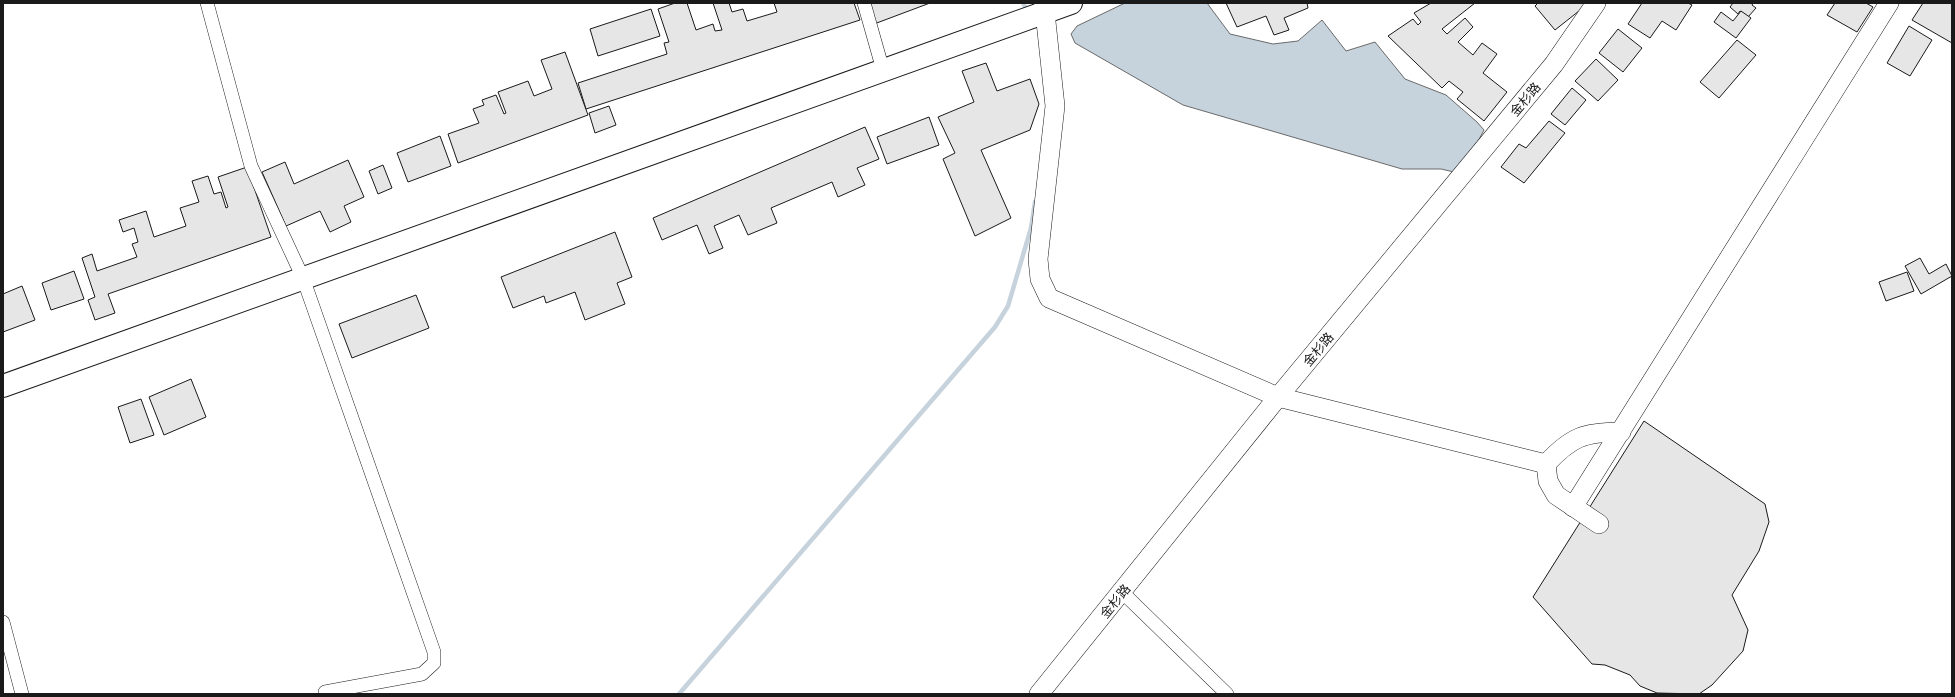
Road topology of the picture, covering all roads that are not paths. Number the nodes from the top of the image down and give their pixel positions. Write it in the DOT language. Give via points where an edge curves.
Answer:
graph roads {
  1 [pos="207,3"];
  2 [pos="864,3"];
  3 [pos="1071,3"];
  4 [pos="1596,3"];
  5 [pos="1890,3"];
  6 [pos="1038,12"];
  7 [pos="883,70"];
  8 [pos="303,278"];
  9 [pos="3,386"];
  10 [pos="1278,397"];
  11 [pos="1620,432"];
  12 [pos="1546,464"];
  13 [pos="1574,507"];
  14 [pos="1599,524"];
  15 [pos="1122,592"];
  16 [pos="3,622"];
  17 [pos="325,692"];
  18 [pos="22,694"];
  19 [pos="1039,694"];
  20 [pos="1227,694"];
  1 -- 8 [label="street" via="251,166"];
  2 -- 7 [label="street"];
  3 -- 6 [label="highway"];
  4 -- 10 [label="street, 金杉路" via="1554,64"];
  5 -- 11 [label="street"];
  6 -- 7 [label="highway"];
  6 -- 10 [label="street" via="1055,106 1038,259 1040,280 1049,298"];
  7 -- 8 [label="highway"];
  8 -- 9 [label="highway"];
  8 -- 17 [label="street" via="434,652 434,663 422,674"];
  10 -- 12 [label="street"];
  10 -- 15 [label="street, 金杉路"];
  11 -- 12 [label="street" via="1581,436 1561,448"];
  11 -- 13 [label="street"];
  12 -- 13 [label="street" via="1548,481 1556,495"];
  13 -- 14 [label="street"];
  15 -- 19 [label="street, 金杉路"];
  15 -- 20 [label="street"];
  16 -- 18 [label="street"];
}
